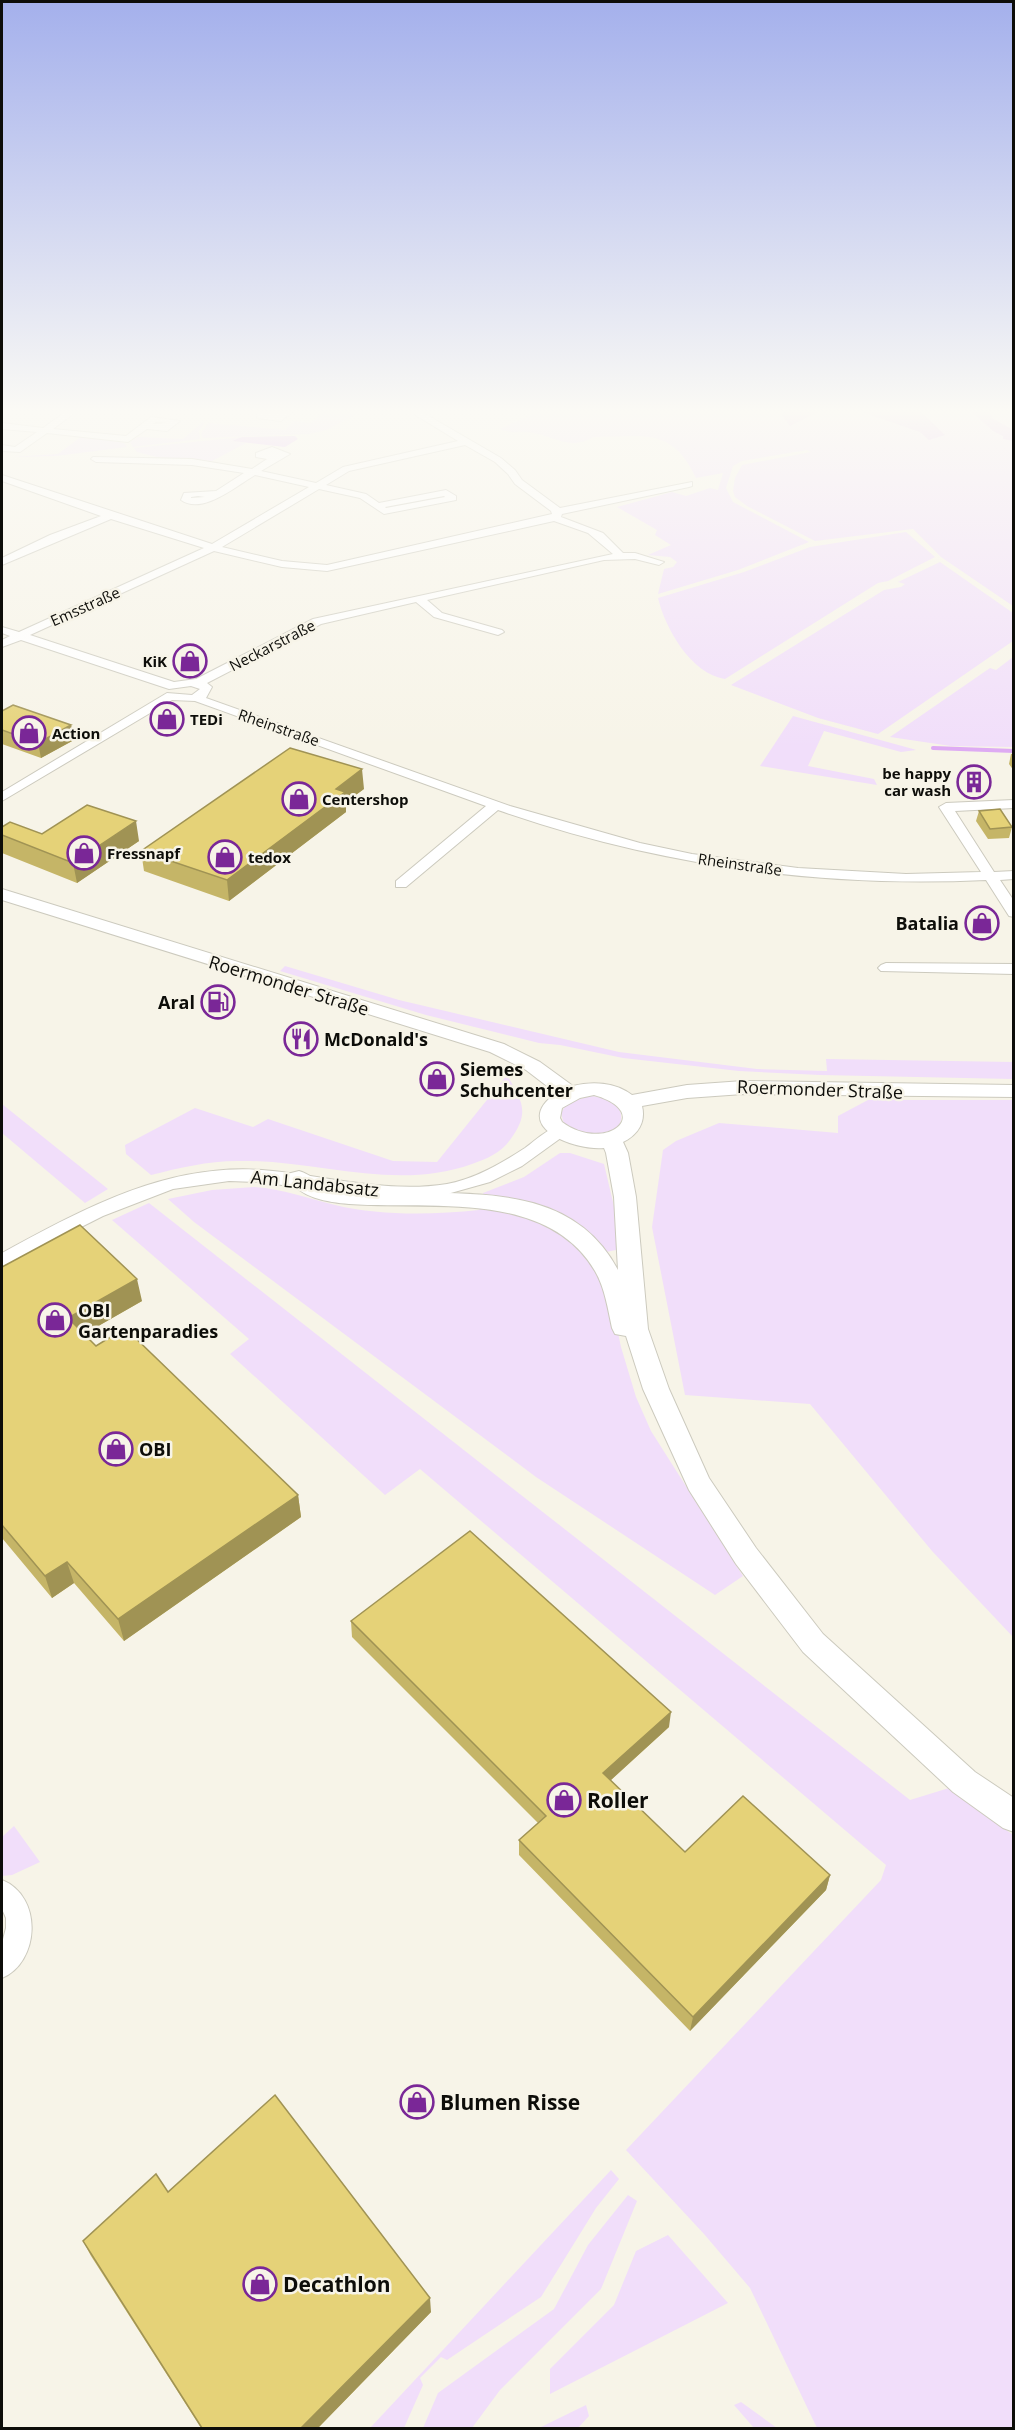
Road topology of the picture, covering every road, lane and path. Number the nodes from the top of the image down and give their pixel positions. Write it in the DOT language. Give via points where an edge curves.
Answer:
graph roads {
  1 [pos="95,521"];
  2 [pos="127,521"];
  3 [pos="258,521"];
  4 [pos="527,521"];
  5 [pos="570,521"];
  6 [pos="213,548"];
  7 [pos="620,556"];
  8 [pos="2,562"];
  9 [pos="659,562"];
  10 [pos="418,598"];
  11 [pos="2,630"];
  12 [pos="498,632"];
  13 [pos="20,635"];
  14 [pos="2,644"];
  15 [pos="198,683"];
  16 [pos="172,691"];
  17 [pos="198,698"];
  18 [pos="2,797"];
  19 [pos="1014,804"];
  20 [pos="496,805"];
  21 [pos="1014,875"];
  22 [pos="991,877"];
  23 [pos="400,884"];
  24 [pos="2,894"];
  25 [pos="1014,913"];
  26 [pos="885,968"];
  27 [pos="1014,969"];
  28 [pos="1014,1091"];
  29 [pos="568,1092"];
  30 [pos="629,1102"];
  31 [pos="559,1131"];
  32 [pos="611,1140"];
  33 [pos="299,1178"];
  34 [pos="2,1262"];
  35 [pos="684,1456"];
  36 [pos="1014,1817"];
  37 [pos="2,1893"];
  38 [pos="2,1965"];
  1 -- 8 [label="street"];
  2 -- 6 [label="street"];
  3 -- 6 [label="street, Emsstraße"];
  4 -- 6 [label="street" via="327,568 278,564"];
  5 -- 7 [label="street" via="609,540"];
  6 -- 13 [label="street, Emsstraße"];
  7 -- 9 [label="street, Neckarstraße"];
  7 -- 10 [label="street, Neckarstraße"];
  10 -- 12 [label="street" via="438,615"];
  10 -- 15 [label="street, Neckarstraße" via="317,621"];
  11 -- 13 [label="street, Rheinstraße"];
  13 -- 14 [label="street, Emsstraße"];
  13 -- 16 [label="street, Rheinstraße"];
  15 -- 16 [label="street, Rheinstraße" via="185,682"];
  15 -- 17 [label="street" via="207,691"];
  16 -- 17 [label="street, Rheinstraße" via="181,699"];
  16 -- 18 [label="street"];
  17 -- 20 [label="street, Rheinstraße"];
  19 -- 22 [label="street" via="946,807"];
  20 -- 22 [label="street, Rheinstraße" via="587,834 746,866 900,879"];
  20 -- 23 [label="street"];
  21 -- 22 [label="street, Rheinstraße"];
  22 -- 25 [label="street"];
  24 -- 29 [label="main road, Roermonder Straße" via="497,1048 533,1066"];
  26 -- 27 [label="street"];
  28 -- 30 [label="main road, Roermonder Straße" via="734,1086 686,1090"];
  29 -- 30 [label="main road" via="595,1088 620,1095"];
  29 -- 31 [label="main road" via="559,1098 550,1114"];
  30 -- 32 [label="main road" via="634,1110 631,1128"];
  31 -- 32 [label="main road" via="583,1141"];
  31 -- 33 [label="street, Am Landabsatz" via="512,1164 485,1177 434,1192 367,1189"];
  32 -- 35 [label="main road" via="625,1197 636,1329"];
  33 -- 34 [label="street, Am Landabsatz" via="240,1174 162,1185 105,1207"];
  33 -- 35 [label="main road" via="322,1192 380,1201 478,1200 518,1205 554,1218 584,1239 609,1276 637,1380 661,1435"];
  35 -- 36 [label="main road" via="746,1556 813,1643 964,1782"];
  37 -- 38 [label="street" via="14,1903 20,1928 13,1950"];
}
